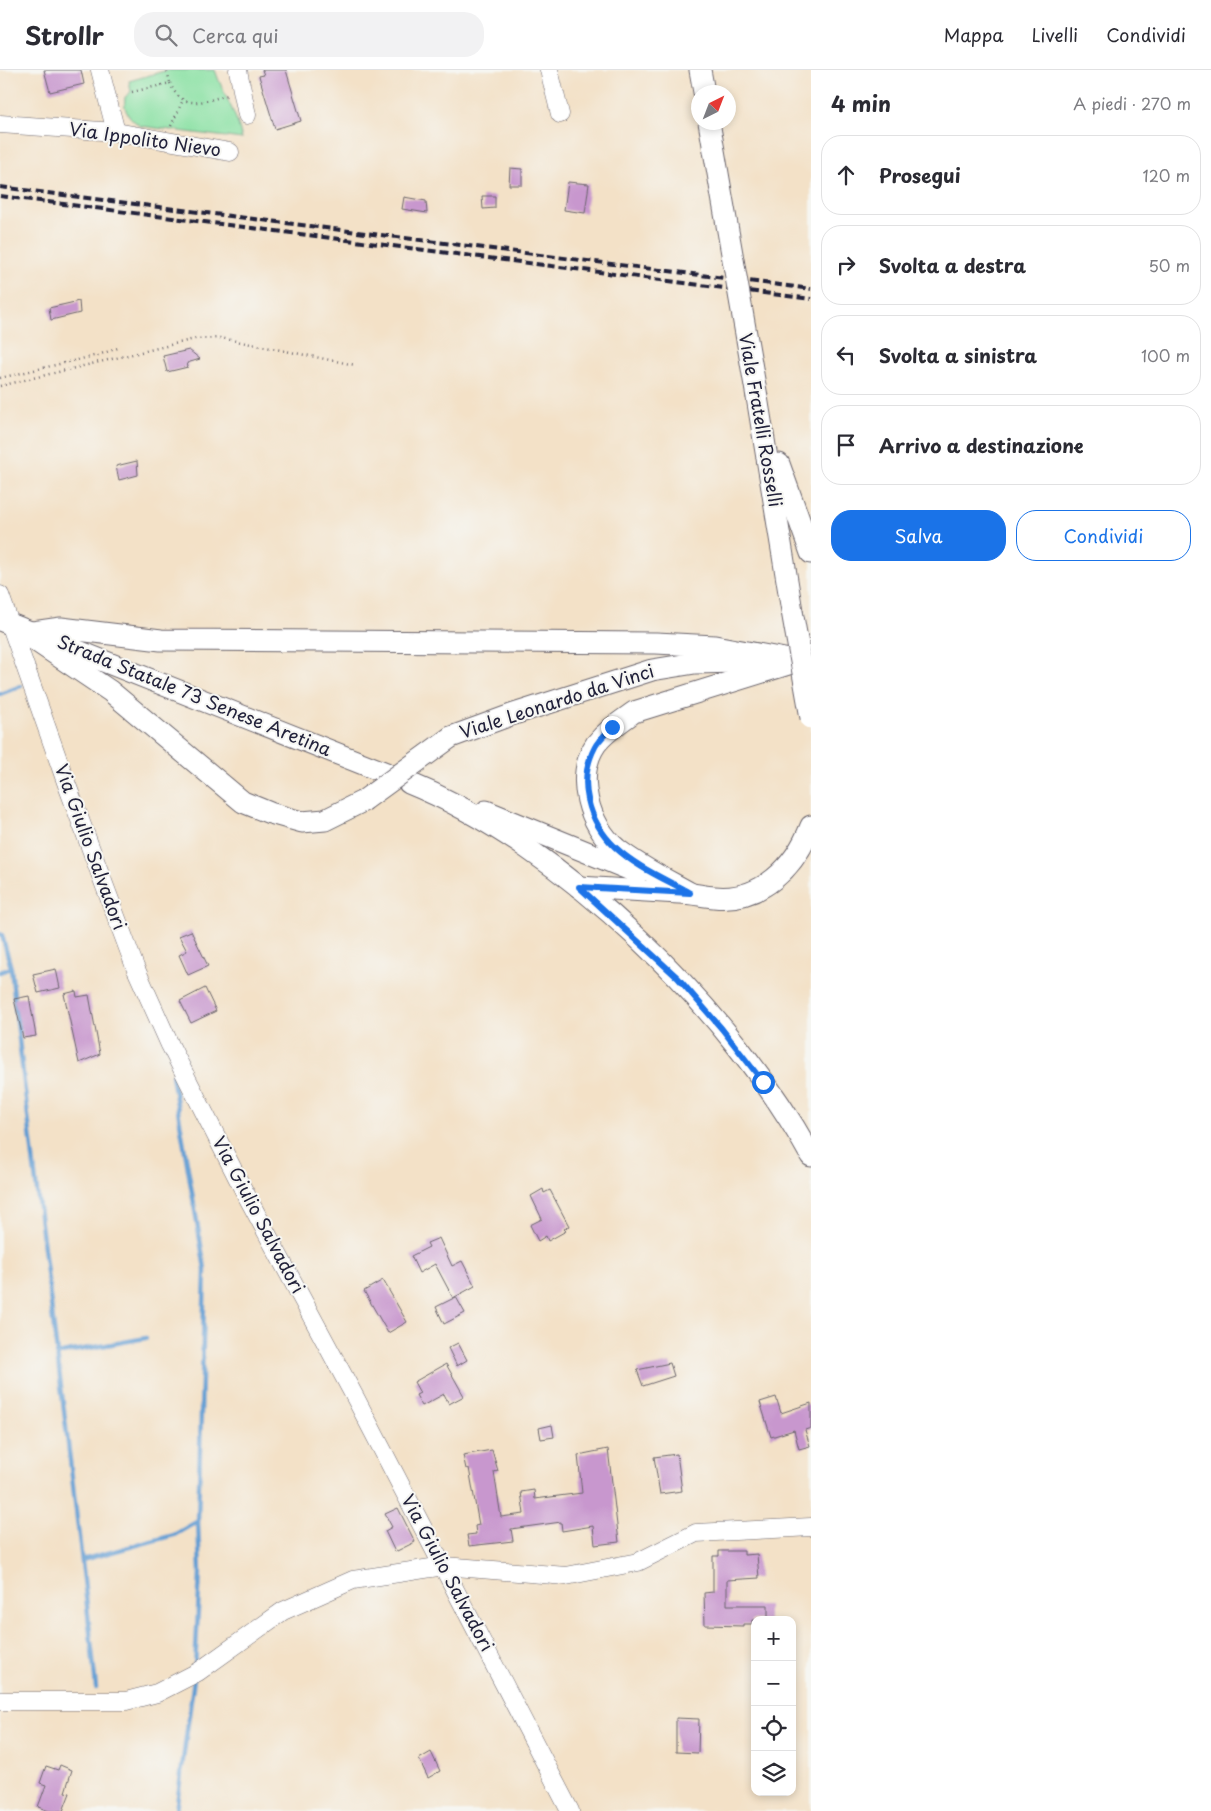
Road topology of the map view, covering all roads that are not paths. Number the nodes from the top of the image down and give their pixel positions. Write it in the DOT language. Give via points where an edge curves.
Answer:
graph roads {
  1 [pos="100,70"];
  2 [pos="238,70"];
  3 [pos="548,70"];
  4 [pos="560,114"];
  5 [pos="247,115"];
  6 [pos="0,124"];
  7 [pos="710,130"];
  8 [pos="116,132"];
  9 [pos="230,152"];
  10 [pos="757,397"];
  11 [pos="811,553"];
  12 [pos="0,595"];
  13 [pos="15,625"];
  14 [pos="764,654"];
  15 [pos="804,663"];
  16 [pos="811,718"];
  17 [pos="386,773"];
  18 [pos="409,783"];
  19 [pos="437,794"];
  20 [pos="811,826"];
  21 [pos="602,859"];
  22 [pos="579,887"];
  23 [pos="690,893"];
  24 [pos="811,1156"];
  25 [pos="811,1526"];
  26 [pos="444,1566"];
  27 [pos="0,1701"];
  28 [pos="570,1811"];
  1 -- 8 [label="street"];
  2 -- 5 [label="street"];
  3 -- 4 [label="street"];
  6 -- 8 [label="street, Via Ippolito Nievo"];
  7 -- 10 [label="main road, Viale Fratelli Rosselli, bridge"];
  8 -- 9 [label="street, Via Ippolito Nievo"];
  10 -- 11 [label="main road"];
  10 -- 16 [label="main road, Viale Fratelli Rosselli, bridge"];
  12 -- 13 [label="street, Via Giulio Salvadori"];
  13 -- 14 [label="main road, Viale Leonardo da Vinci" via="161,640 656,643 715,646"];
  13 -- 14 [label="main road, Viale Leonardo da Vinci, bridge" via="110,691 243,802 270,814 302,822 325,820 363,801 451,737 511,715 652,670 695,663 738,662"];
  13 -- 17 [label="main road, Strada Statale 73 Senese Aretina"];
  13 -- 26 [label="street, Via Giulio Salvadori" via="66,785 134,967 242,1189"];
  14 -- 15 [label="main road, Viale Leonardo da Vinci"];
  15 -- 23 [label="main road" via="634,712 612,727 595,745 585,773 588,804 600,829 643,867"];
  18 -- 19 [label="main road"];
  19 -- 21 [label="main road"];
  19 -- 22 [label="main road" via="521,845"];
  20 -- 23 [label="main road" via="788,866 760,889 732,897"];
  21 -- 22 [label="main road" via="586,871"];
  21 -- 23 [label="main road"];
  22 -- 23 [label="main road"];
  22 -- 24 [label="main road" via="638,939 696,999 763,1082"];
  25 -- 26 [label="street" via="696,1533 638,1562 566,1576"];
  26 -- 27 [label="street" via="353,1580 284,1611 198,1672 157,1693 126,1701"];
  26 -- 28 [label="street, Via Giulio Salvadori"];
}
